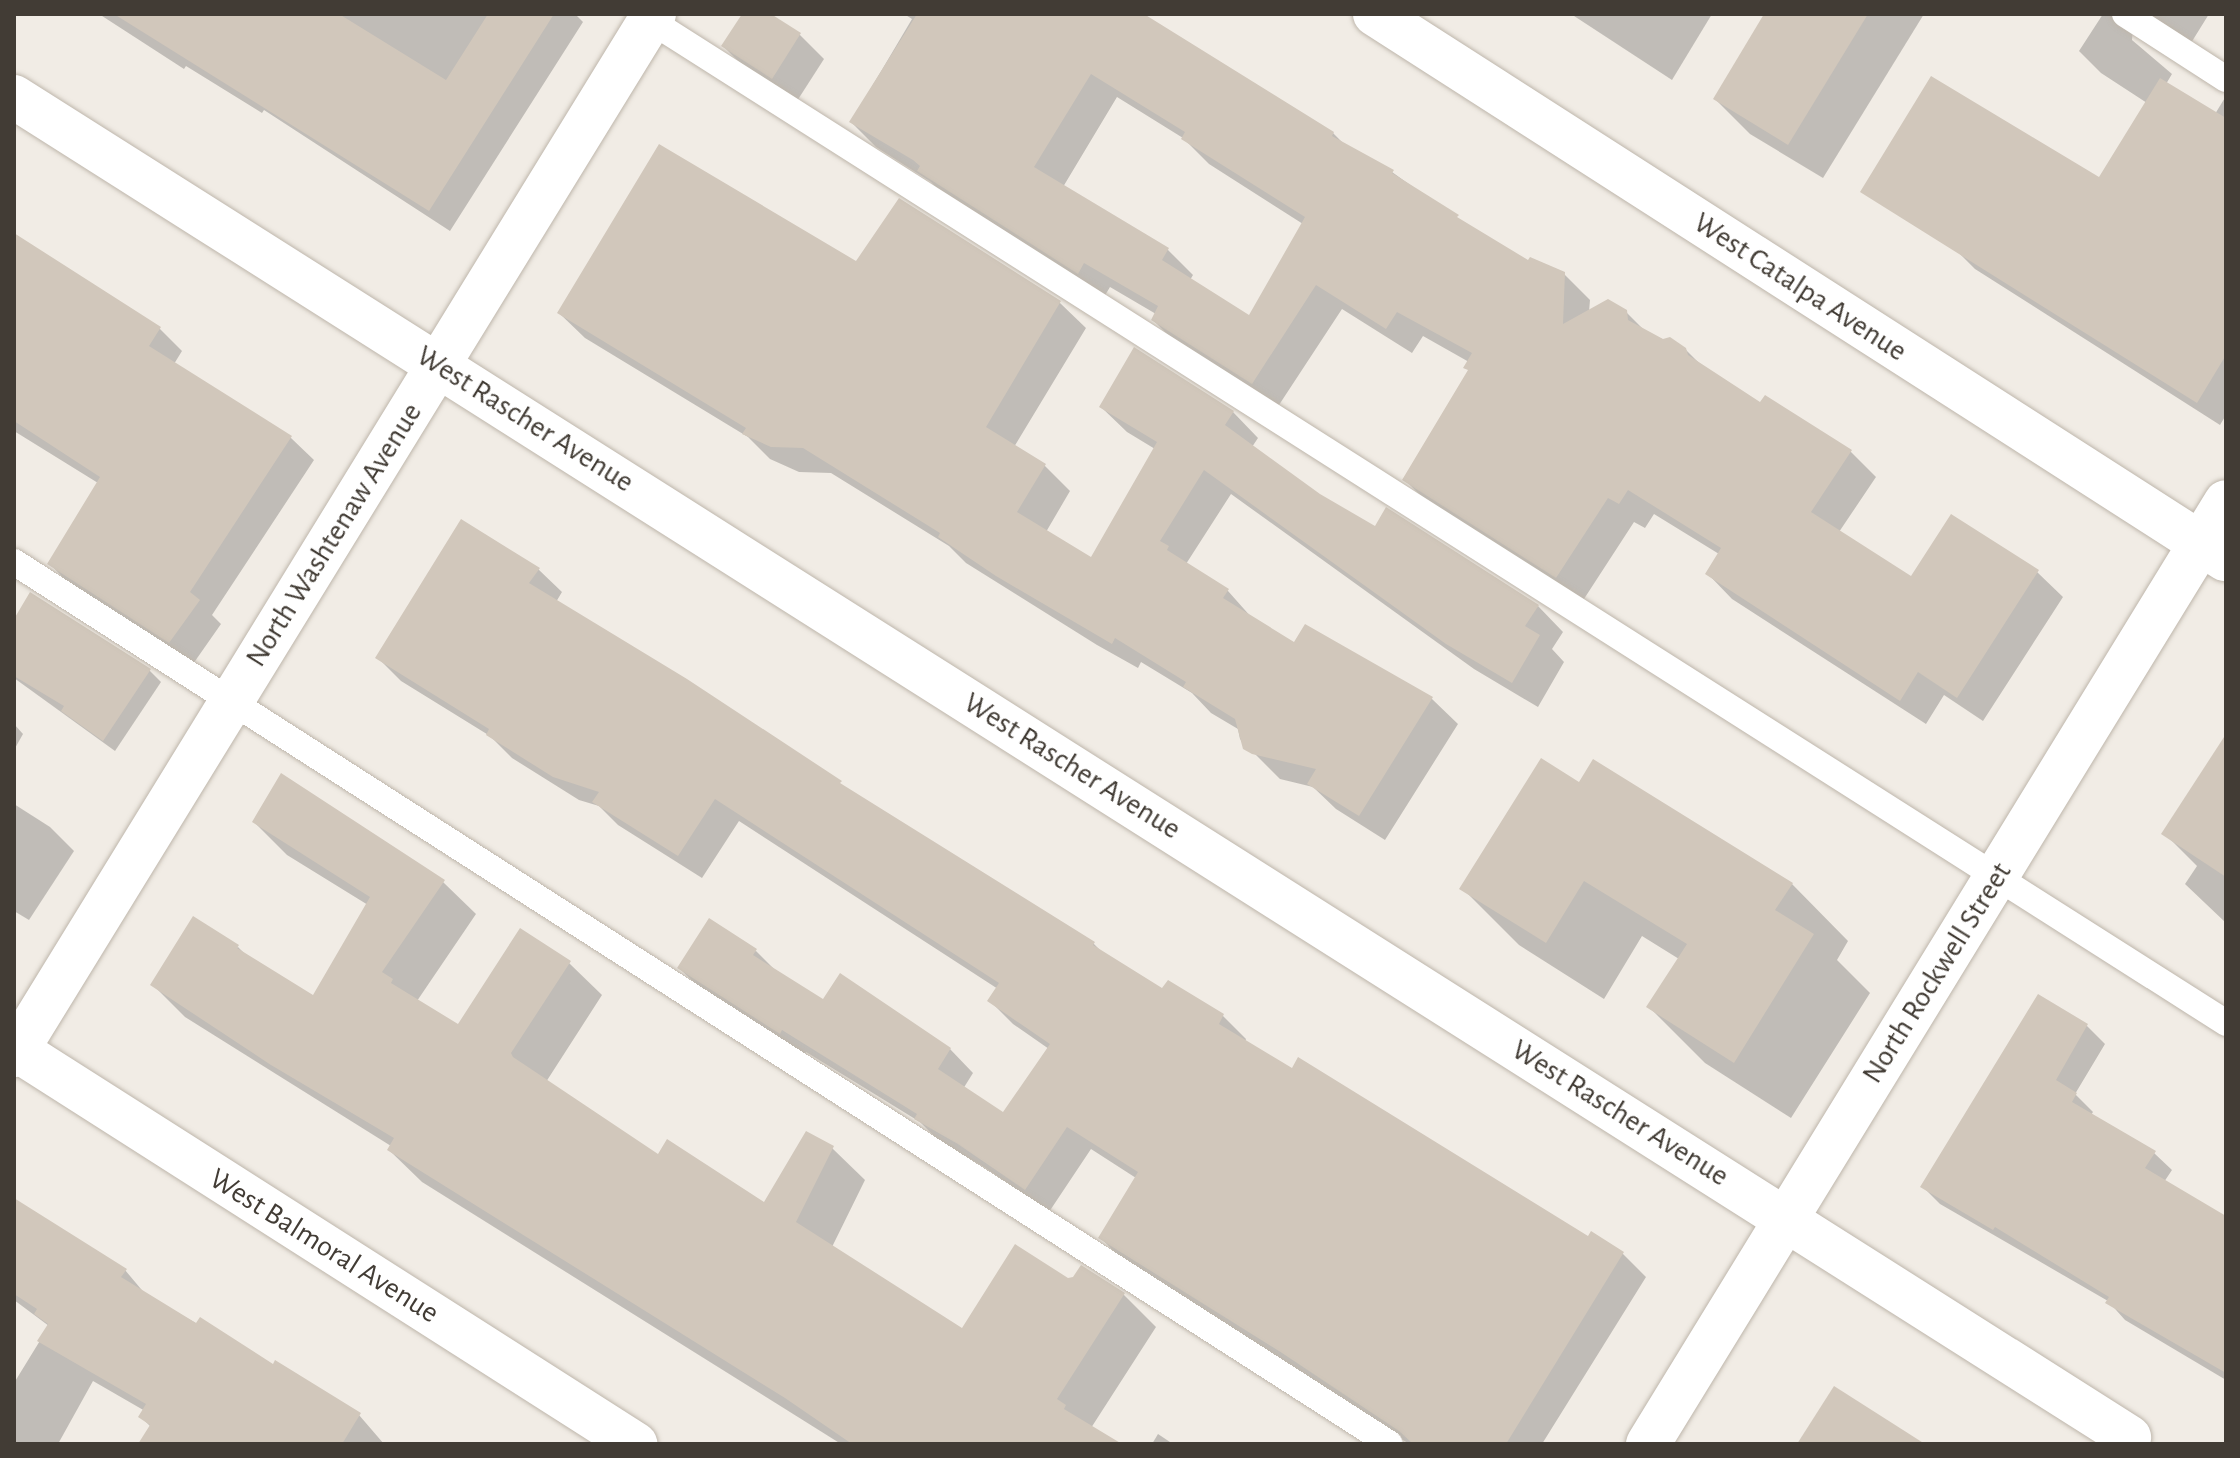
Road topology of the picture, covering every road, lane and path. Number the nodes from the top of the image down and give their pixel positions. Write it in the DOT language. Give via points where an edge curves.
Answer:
graph roads {
  1 [pos="1375,14"];
  2 [pos="2125,14"];
  3 [pos="648,16"];
  4 [pos="2226,79"];
  5 [pos="14,97"];
  6 [pos="438,364"];
  7 [pos="2226,502"];
  8 [pos="2213,552"];
  9 [pos="14,562"];
  10 [pos="231,702"];
  11 [pos="1996,877"];
  12 [pos="2226,1023"];
  13 [pos="15,1051"];
  14 [pos="1787,1219"];
  15 [pos="2129,1437"];
  16 [pos="635,1444"];
  17 [pos="1390,1444"];
  18 [pos="1648,1444"];
  1 -- 8 [label="street, West Catalpa Avenue"];
  2 -- 4 [label="lane"];
  3 -- 6 [label="street, North Washtenaw Avenue"];
  3 -- 11 [label="lane"];
  5 -- 6 [label="street, West Rascher Avenue"];
  6 -- 10 [label="street, North Washtenaw Avenue"];
  6 -- 14 [label="street, West Rascher Avenue"];
  7 -- 8 [label="street, North Rockwell Street"];
  8 -- 11 [label="street, North Rockwell Street"];
  9 -- 10 [label="lane"];
  10 -- 13 [label="street, North Washtenaw Avenue"];
  10 -- 17 [label="lane"];
  11 -- 12 [label="lane"];
  11 -- 14 [label="street, North Rockwell Street"];
  13 -- 16 [label="street, West Balmoral Avenue"];
  14 -- 15 [label="street, West Rascher Avenue"];
  14 -- 18 [label="street, North Rockwell Street"];
}
